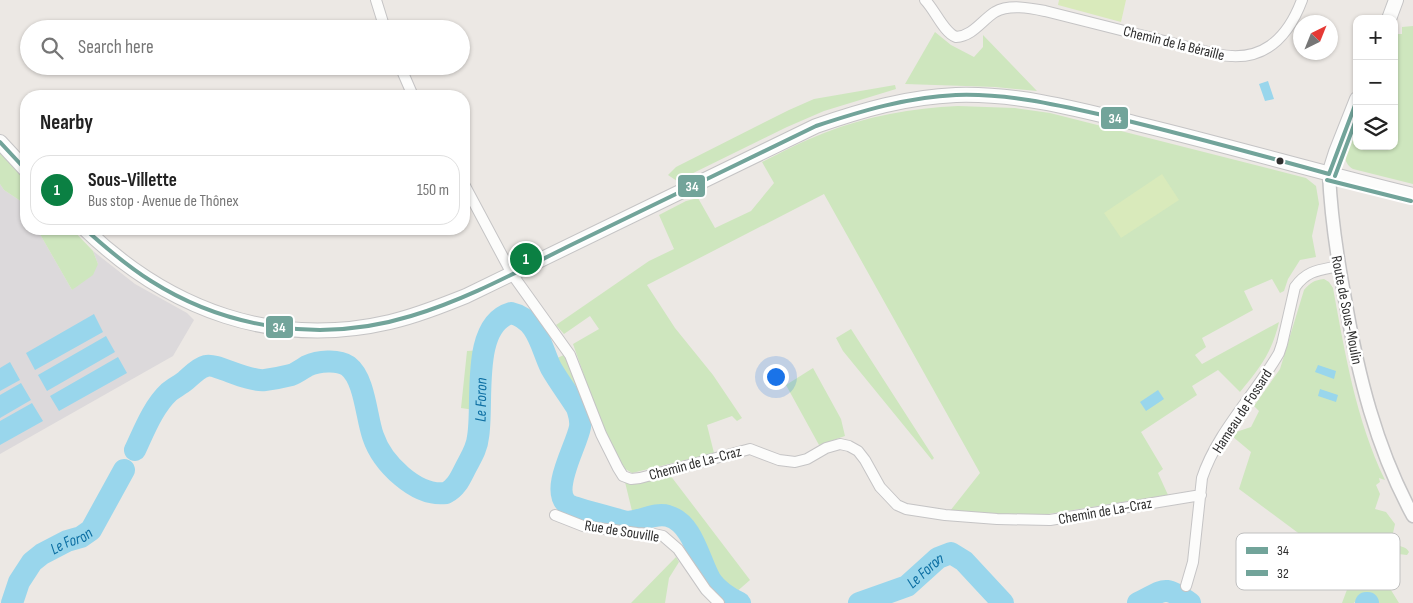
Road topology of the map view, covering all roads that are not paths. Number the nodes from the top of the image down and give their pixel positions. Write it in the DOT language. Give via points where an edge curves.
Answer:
graph roads {
  1 [pos="376,0"];
  2 [pos="925,0"];
  3 [pos="1302,0"];
  4 [pos="1396,0"];
  5 [pos="1390,15"];
  6 [pos="382,20"];
  7 [pos="404,75"];
  8 [pos="410,90"];
  9 [pos="1355,105"];
  10 [pos="0,142"];
  11 [pos="20,164"];
  12 [pos="1329,174"];
  13 [pos="470,195"];
  14 [pos="1413,195"];
  15 [pos="92,235"];
  16 [pos="1339,266"];
  17 [pos="512,274"];
  18 [pos="1201,495"];
  19 [pos="555,516"];
  20 [pos="1413,516"];
  21 [pos="1186,586"];
  22 [pos="719,603"];
  1 -- 6 [label="street"];
  2 -- 3 [label="street, Chemin de la Béraille" via="956,38 969,34 995,12 1021,8 1045,11 1232,57 1257,53 1277,41 1291,25"];
  4 -- 5 [label="main road"];
  7 -- 8 [label="street"];
  9 -- 12 [label="main road, Route de Sous-Moulin"];
  10 -- 11 [label="main road"];
  12 -- 14 [label="main road"];
  12 -- 16 [label="street, Route de Sous-Moulin"];
  12 -- 17 [label="main road" via="1042,101 956,95 908,100 858,111 816,126"];
  13 -- 17 [label="street"];
  15 -- 17 [label="main road" via="150,282 176,296 222,316 282,328 328,330 389,322 439,307"];
  16 -- 18 [label="street, Hameau de Fossard" via="1309,273 1295,287 1278,353 1218,443 1204,470"];
  16 -- 20 [label="street, Route de Sous-Moulin" via="1355,358 1381,448"];
  17 -- 18 [label="street, Chemin de La-Craz" via="570,355 618,468 631,479 750,449 778,460 794,462 840,444 858,451 880,487 897,505 945,515 1050,520"];
  18 -- 21 [label="street, Hameau de Fossard" via="1193,562"];
  19 -- 22 [label="street, Rue de Souville" via="582,526 663,536 684,555"];
}
